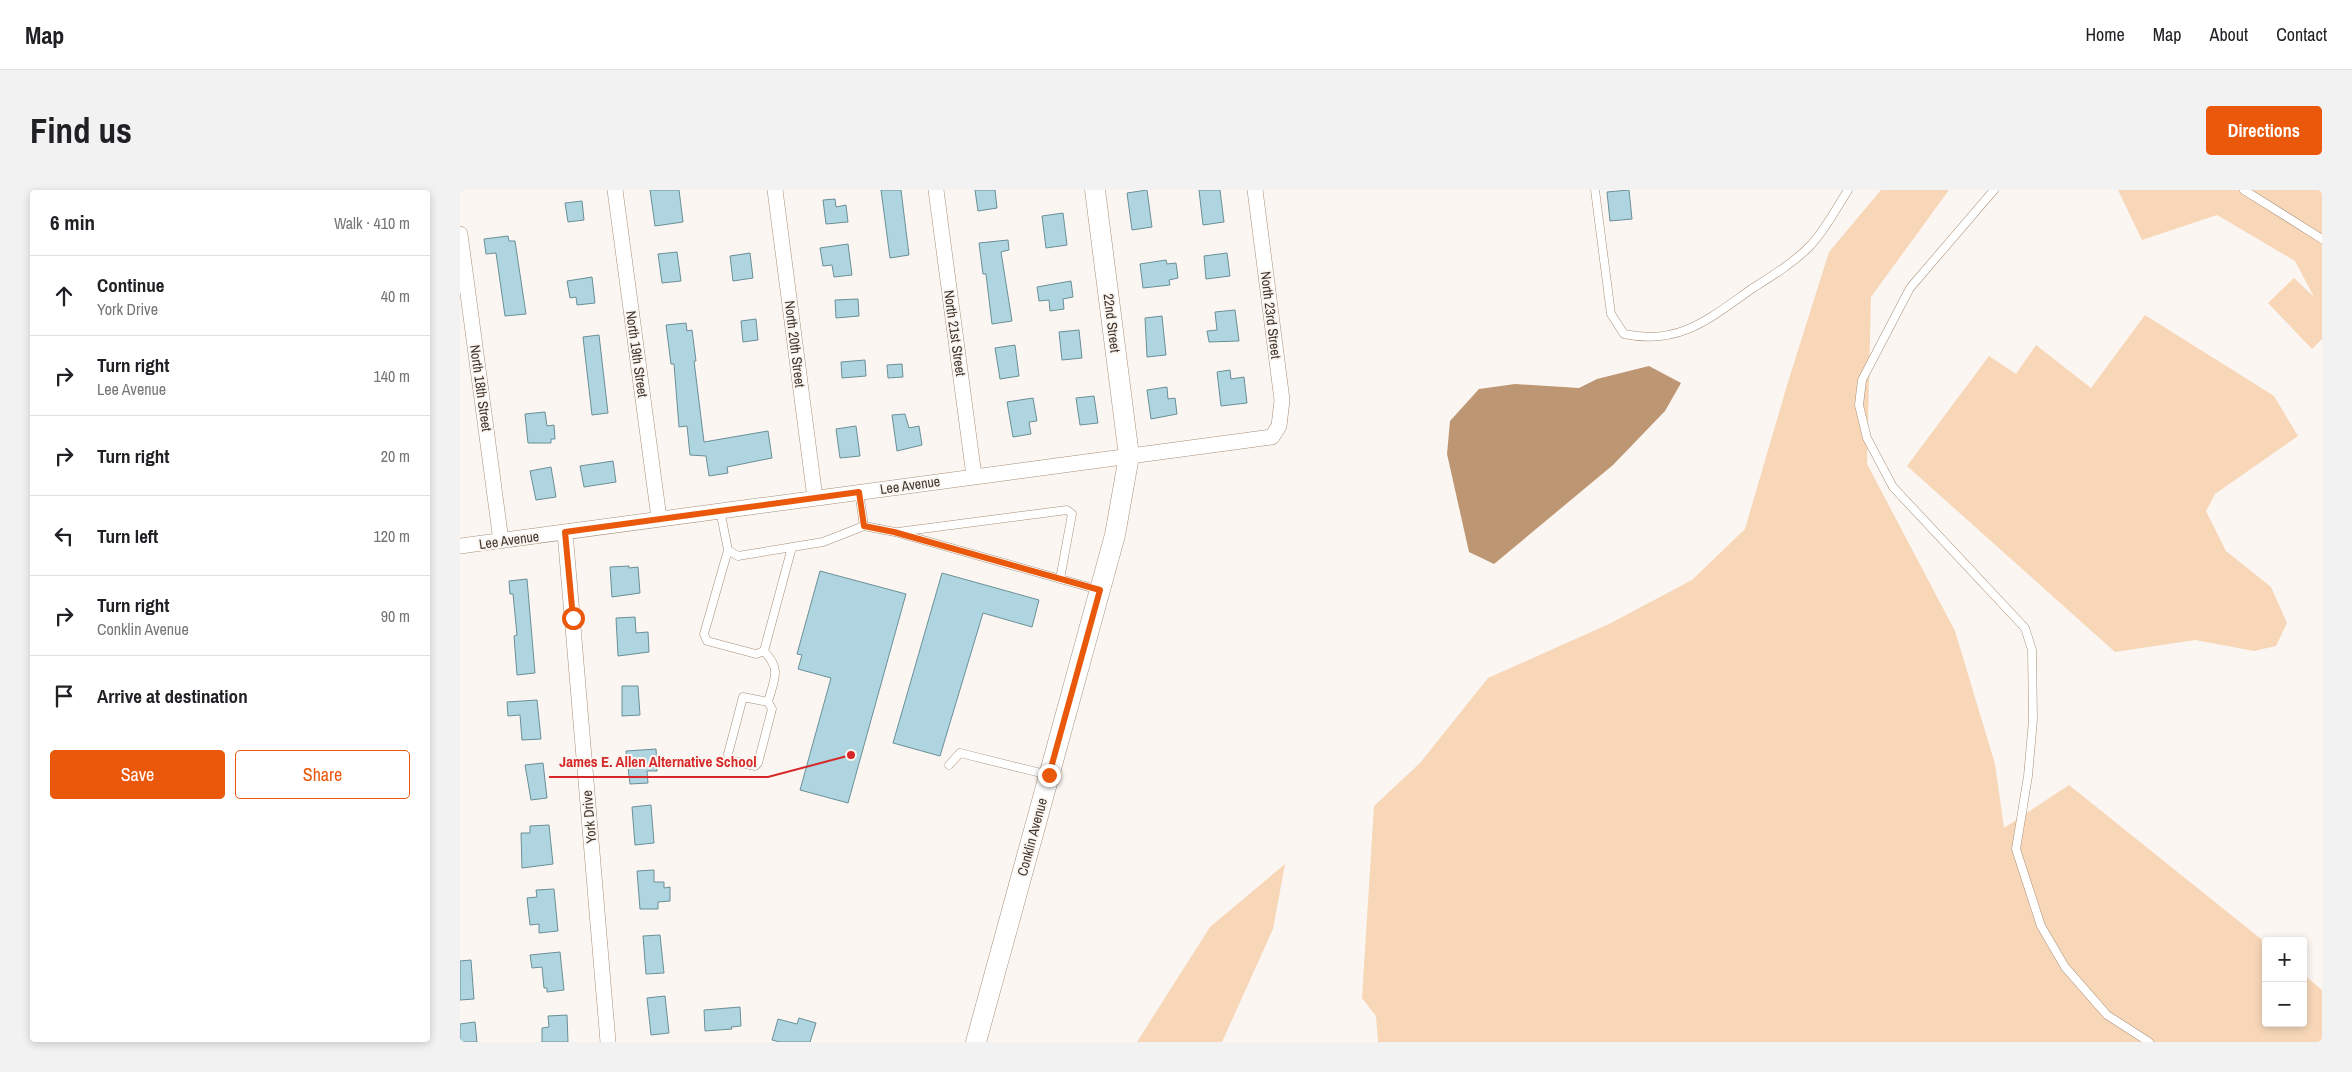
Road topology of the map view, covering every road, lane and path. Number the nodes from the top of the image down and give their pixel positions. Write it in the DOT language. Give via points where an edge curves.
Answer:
graph roads {
  1 [pos="616,190"];
  2 [pos="775,190"];
  3 [pos="936,190"];
  4 [pos="1095,190"];
  5 [pos="1255,190"];
  6 [pos="1594,190"];
  7 [pos="1848,190"];
  8 [pos="1994,190"];
  9 [pos="2244,190"];
  10 [pos="460,234"];
  11 [pos="2322,239"];
  12 [pos="1272,438"];
  13 [pos="1129,456"];
  14 [pos="974,476"];
  15 [pos="859,492"];
  16 [pos="815,498"];
  17 [pos="720,510"];
  18 [pos="659,518"];
  19 [pos="864,526"];
  20 [pos="565,532"];
  21 [pos="894,532"];
  22 [pos="501,541"];
  23 [pos="460,546"];
  24 [pos="792,547"];
  25 [pos="728,550"];
  26 [pos="1060,579"];
  27 [pos="1100,590"];
  28 [pos="764,651"];
  29 [pos="768,702"];
  30 [pos="949,765"];
  31 [pos="1049,775"];
  32 [pos="608,1042"];
  33 [pos="976,1042"];
  34 [pos="2149,1042"];
  1 -- 18 [label="street, North 19th Street"];
  2 -- 16 [label="street, North 20th Street"];
  3 -- 14 [label="street, North 21st Street"];
  4 -- 13 [label="street, 22nd Street"];
  5 -- 12 [label="street, North 23rd Street" via="1282,400 1279,426"];
  6 -- 7 [label="lane" via="1611,314 1624,334 1655,338 1702,324 1782,269 1810,247"];
  8 -- 34 [label="lane" via="1910,288 1862,380 1859,404 1867,438 1893,487 2025,628 2032,650 2033,720 2016,849 2041,926 2065,967 2107,1015"];
  9 -- 11 [label="lane"];
  10 -- 22 [label="street, North 18th Street"];
  12 -- 13 [label="street, Lee Avenue"];
  13 -- 14 [label="street, Lee Avenue"];
  13 -- 27 [label="street, Conklin Avenue" via="1115,535"];
  14 -- 15 [label="street, Lee Avenue"];
  15 -- 16 [label="street, Lee Avenue"];
  15 -- 19 [label="lane"];
  16 -- 17 [label="street, Lee Avenue"];
  17 -- 18 [label="street, Lee Avenue"];
  17 -- 25 [label="lane"];
  18 -- 20 [label="street, Lee Avenue"];
  19 -- 21 [label="lane"];
  19 -- 24 [label="lane" via="823,542"];
  20 -- 22 [label="street, Lee Avenue"];
  20 -- 32 [label="street, York Drive"];
  21 -- 26 [label="lane"];
  21 -- 26 [label="lane" via="1067,510 1072,514"];
  22 -- 23 [label="street, Lee Avenue"];
  24 -- 25 [label="lane" via="738,556"];
  24 -- 28 [label="lane"];
  25 -- 28 [label="lane" via="704,634 707,641 756,654"];
  26 -- 27 [label="lane"];
  27 -- 31 [label="street, Conklin Avenue"];
  28 -- 29 [label="lane" via="774,662 776,674"];
  29 -- 29 [label="lane" via="743,696 729,760 755,766 758,763 772,709"];
  30 -- 31 [label="lane" via="960,753"];
  31 -- 33 [label="street, Conklin Avenue"];
}
